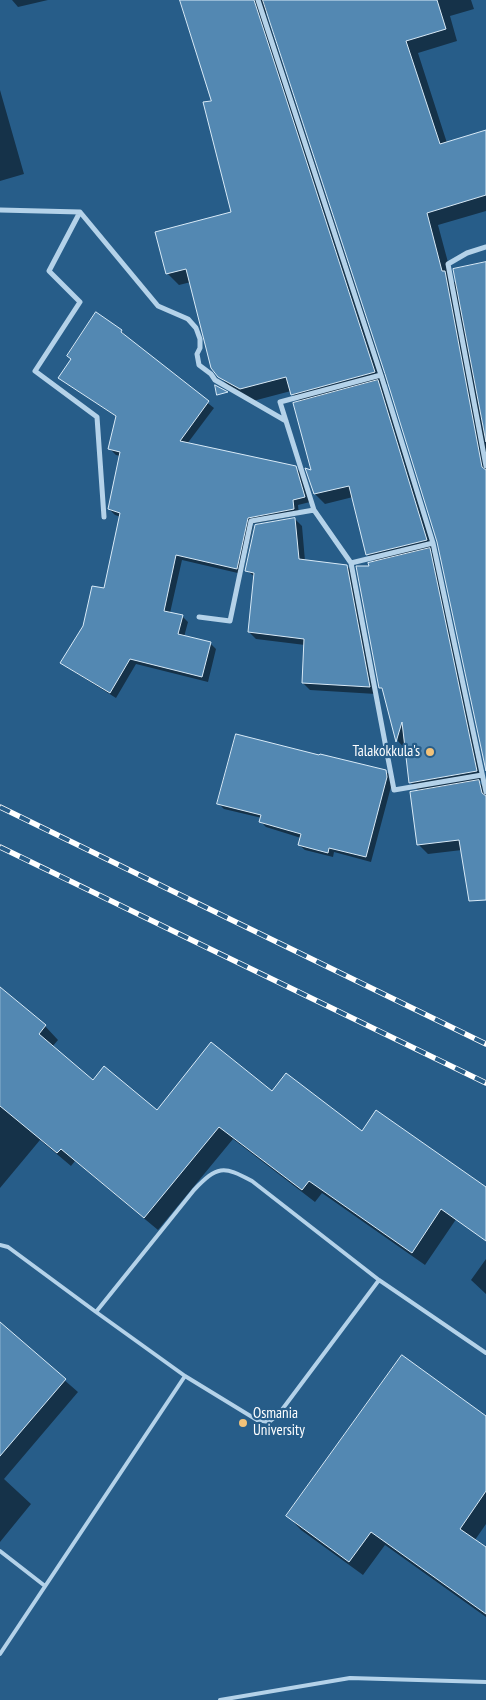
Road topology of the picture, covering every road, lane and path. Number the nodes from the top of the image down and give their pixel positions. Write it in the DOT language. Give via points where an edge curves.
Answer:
graph roads {
  1 [pos="258,0"];
  2 [pos="0,210"];
  3 [pos="80,212"];
  4 [pos="486,247"];
  5 [pos="381,375"];
  6 [pos="286,421"];
  7 [pos="486,466"];
  8 [pos="314,510"];
  9 [pos="104,517"];
  10 [pos="433,543"];
  11 [pos="351,563"];
  12 [pos="198,618"];
  13 [pos="482,775"];
  14 [pos="486,792"];
  15 [pos="0,1245"];
  16 [pos="380,1280"];
  17 [pos="96,1312"];
  18 [pos="486,1353"];
  19 [pos="185,1376"];
  20 [pos="0,1551"];
  21 [pos="45,1586"];
  22 [pos="0,1654"];
  23 [pos="486,1682"];
  24 [pos="220,1700"];
  1 -- 5 [label="street"];
  2 -- 3 [label="street"];
  3 -- 6 [label="street" via="158,306 188,319 196,328 200,340 199,365 215,380"];
  3 -- 9 [label="street" via="49,271 80,302 35,371 97,417"];
  4 -- 7 [label="street" via="448,264"];
  5 -- 6 [label="street" via="280,402"];
  5 -- 10 [label="street"];
  6 -- 8 [label="street"];
  8 -- 11 [label="street"];
  8 -- 12 [label="street" via="252,521 230,620"];
  10 -- 11 [label="street"];
  10 -- 13 [label="street"];
  11 -- 13 [label="street" via="394,790"];
  13 -- 14 [label="street"];
  15 -- 17 [label="lane" via="8,1247"];
  16 -- 17 [label="lane" via="252,1181 237,1172 222,1169 207,1176 194,1190"];
  16 -- 18 [label="lane"];
  16 -- 19 [label="lane" via="278,1415 268,1422 257,1420"];
  17 -- 19 [label="lane"];
  19 -- 21 [label="lane"];
  20 -- 21 [label="lane"];
  21 -- 22 [label="lane"];
  23 -- 24 [label="lane" via="350,1678"];
}
